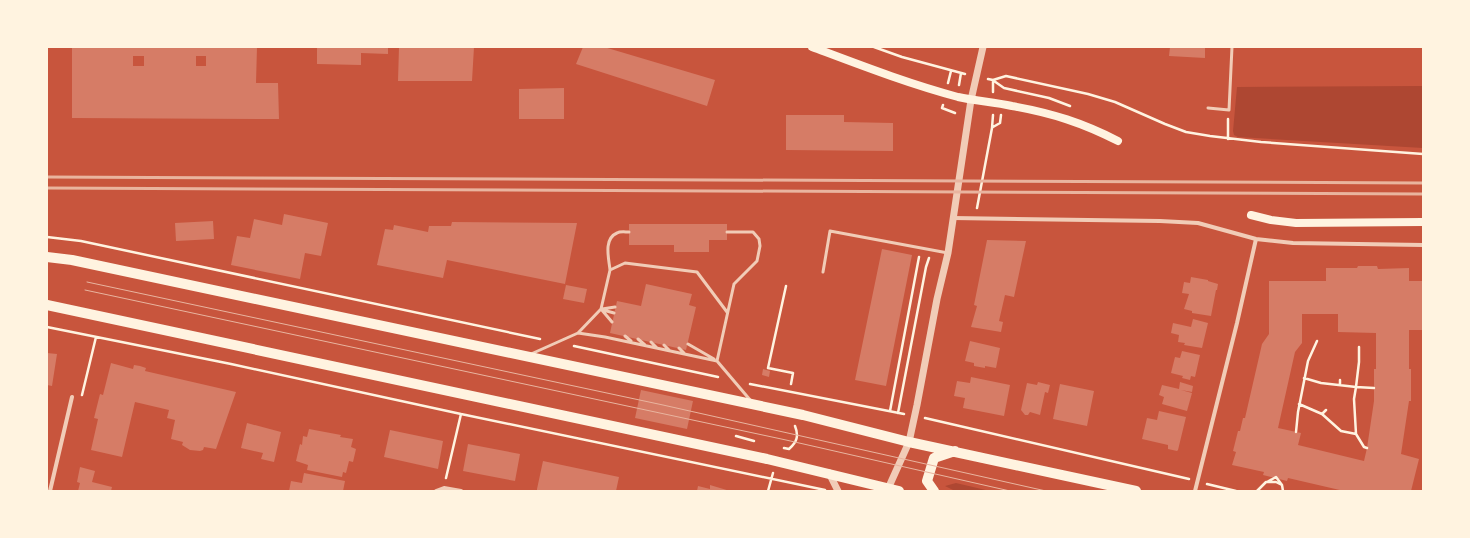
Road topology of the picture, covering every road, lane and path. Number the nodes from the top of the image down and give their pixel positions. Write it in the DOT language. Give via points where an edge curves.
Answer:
graph roads {
  1 [pos="812,47"];
  2 [pos="874,47"];
  3 [pos="983,47"];
  4 [pos="1232,47"];
  5 [pos="951,71"];
  6 [pos="960,73"];
  7 [pos="949,79"];
  8 [pos="989,79"];
  9 [pos="971,100"];
  10 [pos="942,106"];
  11 [pos="1208,108"];
  12 [pos="1229,110"];
  13 [pos="1001,118"];
  14 [pos="954,120"];
  15 [pos="1228,139"];
  16 [pos="1118,141"];
  17 [pos="1423,154"];
  18 [pos="978,204"];
  19 [pos="1251,215"];
  20 [pos="953,218"];
  21 [pos="1423,222"];
  22 [pos="629,232"];
  23 [pos="727,232"];
  24 [pos="47,237"];
  25 [pos="1256,239"];
  26 [pos="1423,245"];
  27 [pos="921,247"];
  28 [pos="932,249"];
  29 [pos="948,252"];
  30 [pos="47,257"];
  31 [pos="610,270"];
  32 [pos="823,272"];
  33 [pos="786,286"];
  34 [pos="47,305"];
  35 [pos="616,307"];
  36 [pos="601,309"];
  37 [pos="727,312"];
  38 [pos="614,313"];
  39 [pos="612,322"];
  40 [pos="47,327"];
  41 [pos="578,333"];
  42 [pos="625,336"];
  43 [pos="96,337"];
  44 [pos="638,339"];
  45 [pos="1317,341"];
  46 [pos="632,342"];
  47 [pos="651,342"];
  48 [pos="556,343"];
  49 [pos="688,344"];
  50 [pos="644,345"];
  51 [pos="664,345"];
  52 [pos="1359,347"];
  53 [pos="657,348"];
  54 [pos="679,348"];
  55 [pos="670,350"];
  56 [pos="686,354"];
  57 [pos="526,356"];
  58 [pos="717,361"];
  59 [pos="1304,378"];
  60 [pos="732,380"];
  61 [pos="1340,380"];
  62 [pos="790,384"];
  63 [pos="1340,385"];
  64 [pos="1356,387"];
  65 [pos="1374,388"];
  66 [pos="797,394"];
  67 [pos="72,397"];
  68 [pos="1299,404"];
  69 [pos="755,405"];
  70 [pos="1326,410"];
  71 [pos="890,411"];
  72 [pos="792,413"];
  73 [pos="898,413"];
  74 [pos="461,414"];
  75 [pos="1322,414"];
  76 [pos="914,416"];
  77 [pos="1296,432"];
  78 [pos="1356,434"];
  79 [pos="909,442"];
  80 [pos="1367,448"];
  81 [pos="955,451"];
  82 [pos="776,461"];
  83 [pos="829,473"];
  84 [pos="772,478"];
  85 [pos="1197,482"];
  86 [pos="444,488"];
  87 [pos="820,490"];
  88 [pos="888,490"];
  89 [pos="50,491"];
  90 [pos="436,491"];
  91 [pos="461,491"];
  92 [pos="768,491"];
  93 [pos="828,491"];
  94 [pos="838,491"];
  95 [pos="899,491"];
  96 [pos="934,491"];
  97 [pos="1136,491"];
  98 [pos="1195,491"];
  99 [pos="1236,491"];
  100 [pos="1257,491"];
  101 [pos="1283,491"];
  1 -- 9 [label="main road" via="875,71"];
  2 -- 5 [label="path"];
  3 -- 9 [label="street"];
  4 -- 12 [label="lane"];
  5 -- 6 [label="path"];
  5 -- 7 [label="path"];
  8 -- 15 [label="path" via="1006,76 1088,94 1115,102 1186,132"];
  9 -- 16 [label="main road" via="1060,116 1094,128"];
  9 -- 20 [label="street"];
  10 -- 14 [label="path" via="955,113"];
  11 -- 12 [label="lane"];
  12 -- 15 [label="path"];
  13 -- 18 [label="path" via="1000,123 992,128"];
  15 -- 17 [label="path"];
  19 -- 21 [label="main road" via="1296,223"];
  20 -- 25 [label="street" via="1198,223"];
  20 -- 29 [label="street"];
  22 -- 31 [label="lane" via="618,232 608,244"];
  23 -- 37 [label="lane" via="753,232 759,239 760,246 757,261 734,284"];
  24 -- 48 [label="path" via="89,243"];
  25 -- 26 [label="street" via="1293,243"];
  25 -- 85 [label="street"];
  27 -- 28 [label="lane"];
  27 -- 32 [label="lane" via="830,231"];
  27 -- 71 [label="path"];
  28 -- 29 [label="lane"];
  28 -- 73 [label="path" via="926,267"];
  29 -- 76 [label="street"];
  30 -- 57 [label="main road" via="72,260"];
  31 -- 36 [label="lane"];
  31 -- 37 [label="lane" via="625,263 697,272"];
  33 -- 62 [label="path" via="768,368 793,374"];
  34 -- 82 [label="main road"];
  35 -- 36 [label="lane"];
  36 -- 38 [label="lane"];
  36 -- 39 [label="lane"];
  36 -- 41 [label="lane"];
  37 -- 58 [label="lane"];
  40 -- 43 [label="path"];
  41 -- 46 [label="lane"];
  41 -- 48 [label="lane"];
  42 -- 46 [label="lane"];
  43 -- 67 [label="path" via="82,396"];
  43 -- 74 [label="path"];
  44 -- 50 [label="lane"];
  45 -- 59 [label="path"];
  46 -- 50 [label="lane"];
  47 -- 53 [label="lane"];
  48 -- 57 [label="lane"];
  48 -- 60 [label="path"];
  49 -- 58 [label="lane"];
  50 -- 53 [label="lane"];
  51 -- 55 [label="lane"];
  52 -- 64 [label="path"];
  53 -- 55 [label="lane"];
  54 -- 56 [label="lane"];
  55 -- 56 [label="lane"];
  56 -- 58 [label="lane"];
  57 -- 69 [label="main road"];
  58 -- 60 [label="lane"];
  59 -- 63 [label="path"];
  59 -- 68 [label="path"];
  60 -- 66 [label="path"];
  60 -- 69 [label="lane"];
  61 -- 63 [label="path"];
  63 -- 64 [label="path"];
  64 -- 65 [label="path"];
  64 -- 78 [label="path"];
  66 -- 71 [label="path"];
  66 -- 72 [label="path"];
  67 -- 89 [label="street"];
  68 -- 75 [label="path"];
  68 -- 77 [label="path"];
  69 -- 72 [label="main road"];
  70 -- 75 [label="path"];
  71 -- 73 [label="path"];
  72 -- 79 [label="main road"];
  72 -- 82 [label="path" via="790,424 796,427 796,443 789,449 779,448"];
  73 -- 76 [label="path"];
  74 -- 84 [label="path"];
  74 -- 86 [label="path"];
  75 -- 78 [label="path" via="1342,431"];
  76 -- 79 [label="street"];
  76 -- 85 [label="path"];
  78 -- 80 [label="path"];
  79 -- 81 [label="main road"];
  79 -- 88 [label="street"];
  81 -- 96 [label="main road" via="934,458 927,481"];
  81 -- 97 [label="main road"];
  82 -- 83 [label="main road"];
  82 -- 84 [label="path"];
  83 -- 88 [label="main road"];
  83 -- 94 [label="street"];
  84 -- 87 [label="path"];
  84 -- 92 [label="path"];
  85 -- 98 [label="street"];
  85 -- 99 [label="path"];
  86 -- 90 [label="street"];
  86 -- 91 [label="street"];
  87 -- 93 [label="path"];
  88 -- 95 [label="main road"];
  100 -- 101 [label="path" via="1276,477"];
}
